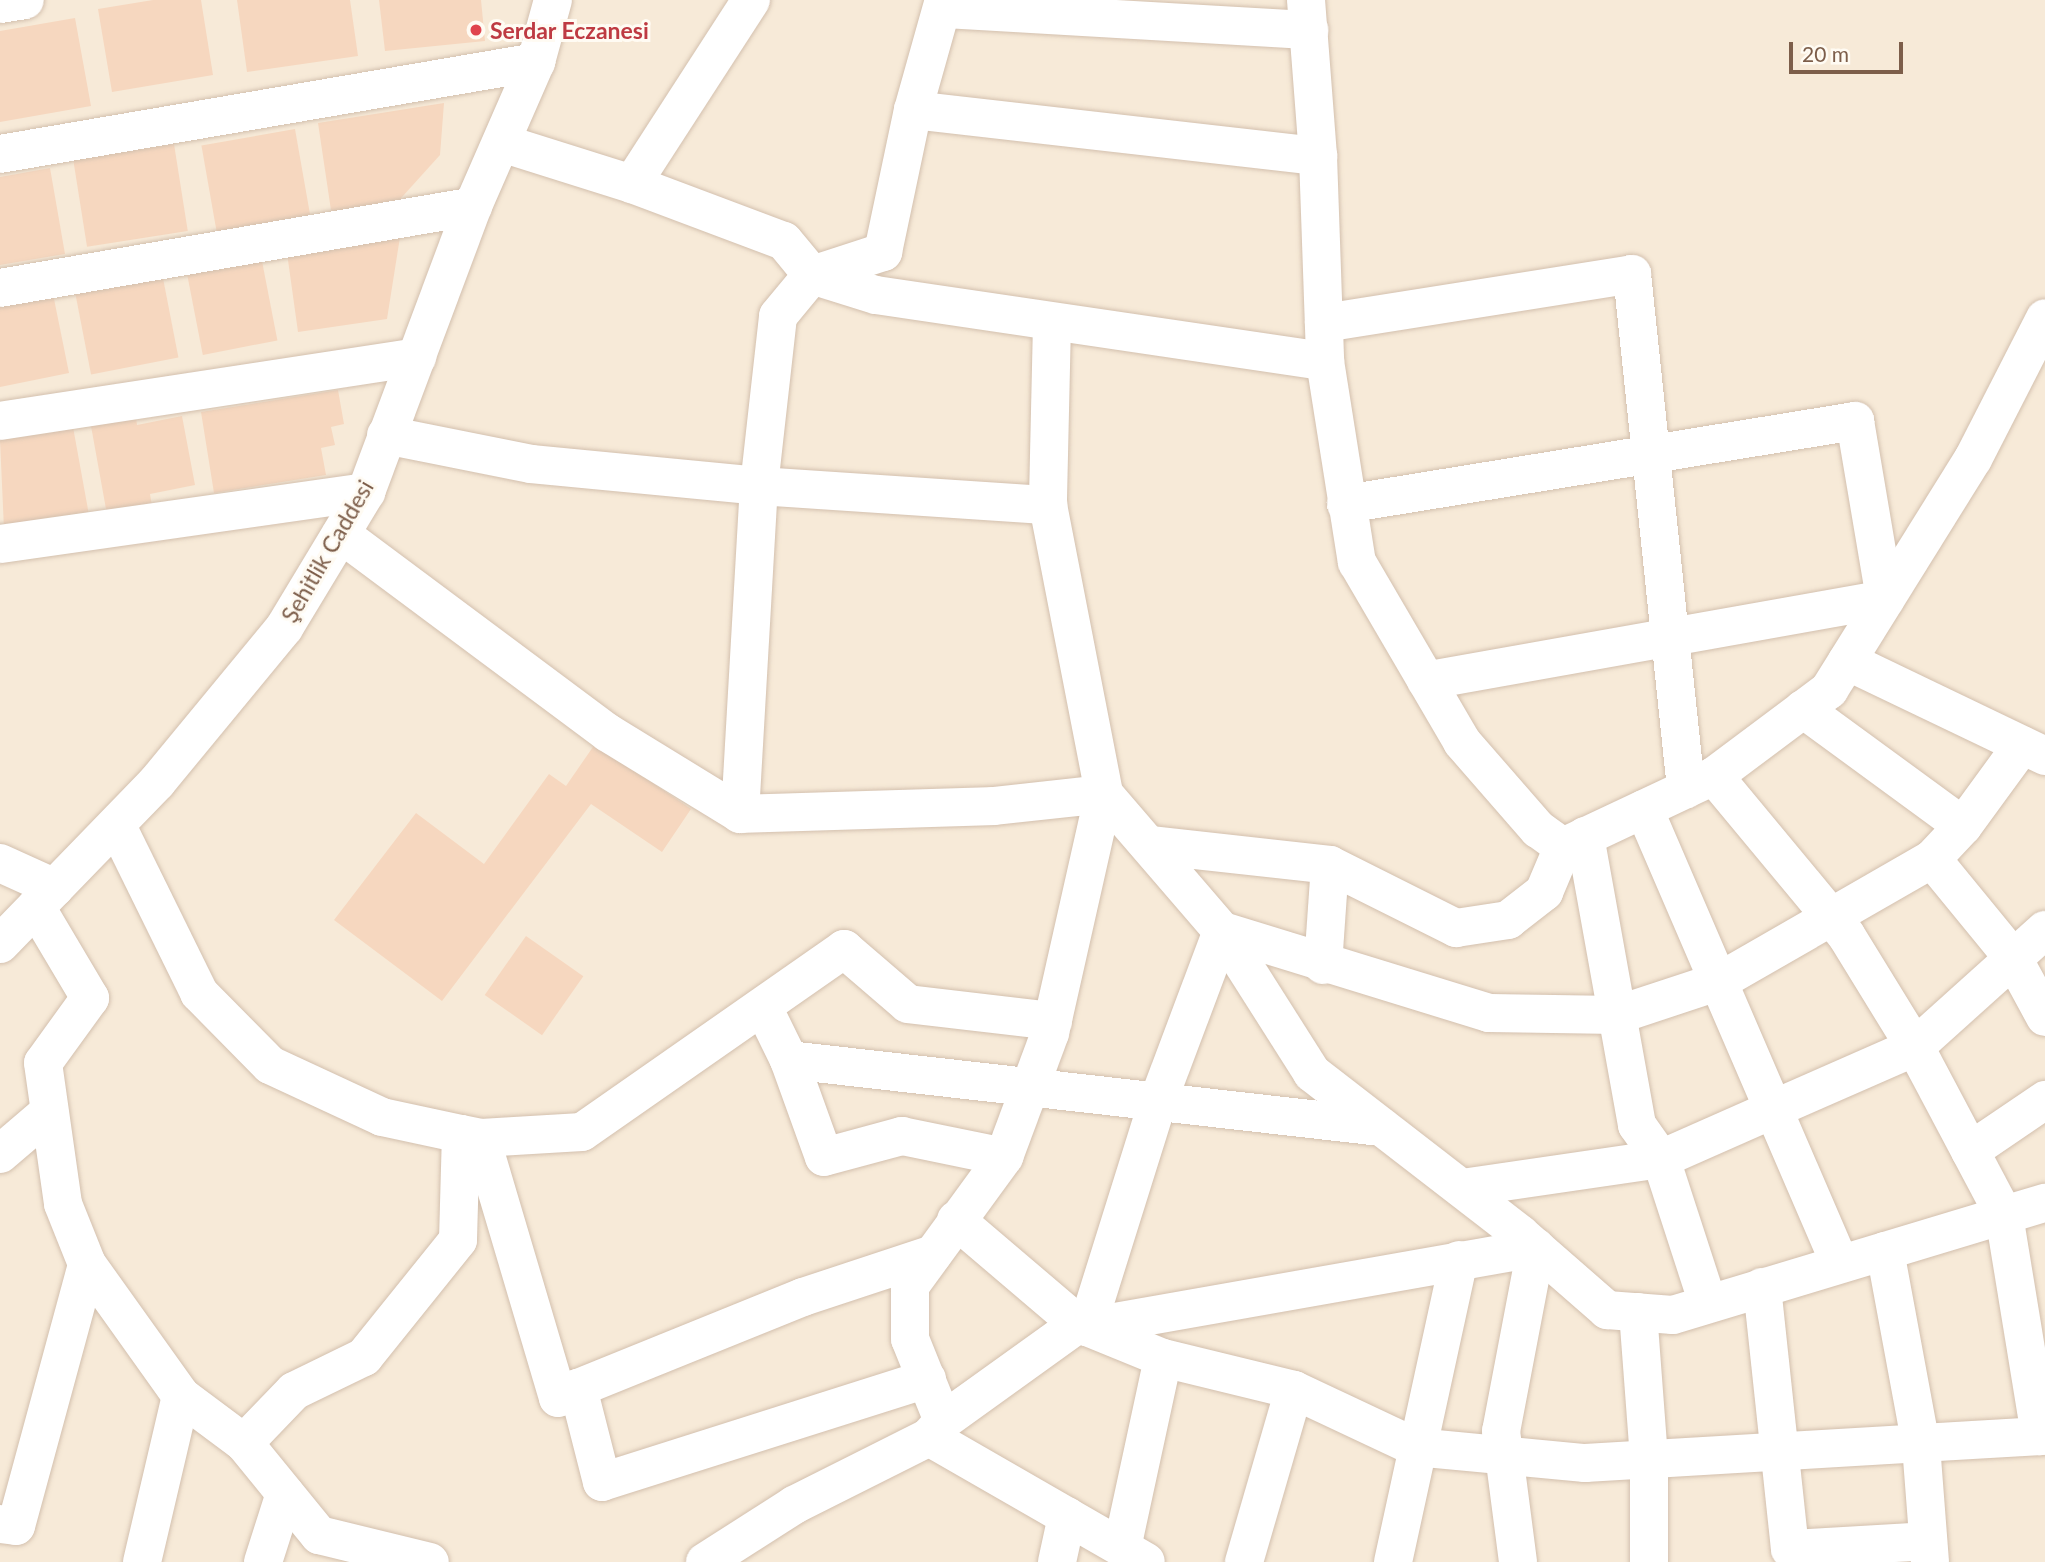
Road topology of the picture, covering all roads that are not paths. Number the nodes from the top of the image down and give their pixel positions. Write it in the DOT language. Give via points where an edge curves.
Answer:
graph roads {
  1 [pos="25,0"];
  2 [pos="553,0"];
  3 [pos="751,0"];
  4 [pos="0,4"];
  5 [pos="943,5"];
  6 [pos="1308,15"];
  7 [pos="536,62"];
  8 [pos="913,110"];
  9 [pos="502,143"];
  10 [pos="0,154"];
  11 [pos="1318,156"];
  12 [pos="632,184"];
  13 [pos="473,206"];
  14 [pos="812,275"];
  15 [pos="0,288"];
  16 [pos="1052,323"];
  17 [pos="1324,323"];
  18 [pos="2041,334"];
  19 [pos="417,356"];
  20 [pos="1325,361"];
  21 [pos="0,421"];
  22 [pos="386,435"];
  23 [pos="1651,453"];
  24 [pos="759,486"];
  25 [pos="366,492"];
  26 [pos="1346,504"];
  27 [pos="1048,505"];
  28 [pos="341,534"];
  29 [pos="0,544"];
  30 [pos="1885,599"];
  31 [pos="1670,640"];
  32 [pos="1847,661"];
  33 [pos="1426,681"];
  34 [pos="1803,709"];
  35 [pos="2034,750"];
  36 [pos="1700,782"];
  37 [pos="1104,794"];
  38 [pos="1644,809"];
  39 [pos="740,814"];
  40 [pos="117,826"];
  41 [pos="1963,826"];
  42 [pos="1574,841"];
  43 [pos="1150,845"];
  44 [pos="1932,859"];
  45 [pos="0,863"];
  46 [pos="1330,865"];
  47 [pos="45,897"];
  48 [pos="1831,918"];
  49 [pos="2045,930"];
  50 [pos="1222,931"];
  51 [pos="0,944"];
  52 [pos="2013,958"];
  53 [pos="1323,965"];
  54 [pos="1720,981"];
  55 [pos="764,1007"];
  56 [pos="1617,1015"];
  57 [pos="2045,1017"];
  58 [pos="1054,1021"];
  59 [pos="1915,1047"];
  60 [pos="789,1060"];
  61 [pos="1029,1085"];
  62 [pos="2045,1100"];
  63 [pos="1158,1101"];
  64 [pos="1776,1108"];
  65 [pos="49,1112"];
  66 [pos="1383,1127"];
  67 [pos="471,1136"];
  68 [pos="1970,1151"];
  69 [pos="0,1154"];
  70 [pos="1004,1157"];
  71 [pos="1661,1159"];
  72 [pos="1462,1188"];
  73 [pos="2045,1203"];
  74 [pos="2004,1215"];
  75 [pos="956,1220"];
  76 [pos="1536,1248"];
  77 [pos="1885,1251"];
  78 [pos="933,1254"];
  79 [pos="1459,1260"];
  80 [pos="87,1264"];
  81 [pos="1840,1264"];
  82 [pos="1762,1287"];
  83 [pos="1708,1304"];
  84 [pos="1638,1312"];
  85 [pos="1082,1325"];
  86 [pos="1163,1359"];
  87 [pos="927,1379"];
  88 [pos="578,1388"];
  89 [pos="1294,1390"];
  90 [pos="181,1396"];
  91 [pos="936,1429"];
  92 [pos="2043,1436"];
  93 [pos="244,1443"];
  94 [pos="1921,1445"];
  95 [pos="1415,1447"];
  96 [pos="1781,1452"];
  97 [pos="1505,1456"];
  98 [pos="1649,1459"];
  99 [pos="285,1493"];
  100 [pos="1067,1516"];
  101 [pos="0,1524"];
  102 [pos="1929,1551"];
  103 [pos="1134,1555"];
  104 [pos="381,1556"];
  105 [pos="142,1562"];
  106 [pos="263,1562"];
  107 [pos="430,1562"];
  108 [pos="705,1562"];
  109 [pos="1057,1562"];
  110 [pos="1244,1562"];
  111 [pos="1393,1562"];
  112 [pos="1518,1562"];
  113 [pos="1649,1562"];
  1 -- 4 [label="street"];
  2 -- 7 [label="street, Şehitlik Caddesi"];
  3 -- 12 [label="street"];
  5 -- 6 [label="street"];
  5 -- 8 [label="street"];
  6 -- 11 [label="street"];
  7 -- 9 [label="street, Şehitlik Caddesi"];
  7 -- 10 [label="street"];
  8 -- 11 [label="street"];
  8 -- 14 [label="street" via="883,252"];
  9 -- 12 [label="street"];
  9 -- 13 [label="street, Şehitlik Caddesi"];
  11 -- 17 [label="street"];
  12 -- 14 [label="street" via="783,241"];
  13 -- 15 [label="street"];
  13 -- 19 [label="street, Şehitlik Caddesi"];
  14 -- 16 [label="street" via="876,295"];
  14 -- 24 [label="street" via="778,316"];
  16 -- 20 [label="street"];
  16 -- 27 [label="street"];
  17 -- 20 [label="street"];
  17 -- 23 [label="street" via="1632,274"];
  18 -- 30 [label="street" via="1973,458"];
  19 -- 21 [label="street"];
  19 -- 22 [label="street, Şehitlik Caddesi"];
  20 -- 26 [label="street"];
  22 -- 24 [label="street" via="531,464"];
  22 -- 25 [label="street, Şehitlik Caddesi"];
  23 -- 26 [label="street"];
  23 -- 30 [label="street" via="1855,421"];
  23 -- 31 [label="street"];
  24 -- 27 [label="street"];
  24 -- 39 [label="street"];
  25 -- 28 [label="street, Şehitlik Caddesi"];
  25 -- 29 [label="street"];
  26 -- 33 [label="street" via="1357,562"];
  27 -- 37 [label="street"];
  28 -- 39 [label="street" via="608,733"];
  28 -- 40 [label="street, Şehitlik Caddesi" via="284,628"];
  30 -- 31 [label="street"];
  30 -- 32 [label="street"];
  31 -- 33 [label="street"];
  31 -- 36 [label="street"];
  32 -- 34 [label="street" via="1829,690"];
  32 -- 35 [label="street"];
  33 -- 42 [label="street" via="1462,742 1538,829"];
  34 -- 36 [label="street"];
  34 -- 41 [label="street"];
  35 -- 41 [label="street"];
  36 -- 38 [label="street"];
  36 -- 48 [label="street"];
  37 -- 39 [label="street" via="993,806"];
  37 -- 43 [label="street"];
  37 -- 58 [label="street"];
  38 -- 42 [label="street"];
  38 -- 54 [label="street"];
  40 -- 47 [label="street, Şehitlik Caddesi"];
  40 -- 67 [label="street" via="199,993 270,1065 382,1117"];
  41 -- 44 [label="street"];
  42 -- 46 [label="street" via="1544,892 1508,920 1456,928"];
  42 -- 56 [label="street"];
  43 -- 46 [label="street"];
  43 -- 50 [label="street"];
  44 -- 48 [label="street"];
  44 -- 52 [label="street"];
  45 -- 47 [label="street"];
  46 -- 53 [label="street"];
  47 -- 51 [label="street, Şehitlik Caddesi"];
  47 -- 65 [label="street" via="90,998 43,1063"];
  48 -- 54 [label="street"];
  48 -- 59 [label="street"];
  49 -- 52 [label="street"];
  50 -- 53 [label="street"];
  50 -- 63 [label="street"];
  50 -- 66 [label="street" via="1312,1073"];
  52 -- 57 [label="street"];
  52 -- 59 [label="street"];
  53 -- 56 [label="street" via="1489,1013"];
  54 -- 56 [label="street"];
  54 -- 64 [label="street"];
  55 -- 58 [label="street" via="844,949 908,1004"];
  55 -- 60 [label="street"];
  55 -- 67 [label="street" via="582,1132"];
  56 -- 71 [label="street" via="1637,1125"];
  58 -- 61 [label="street"];
  59 -- 64 [label="street"];
  59 -- 68 [label="street"];
  60 -- 61 [label="street"];
  60 -- 70 [label="street" via="824,1157 902,1136"];
  61 -- 63 [label="street"];
  61 -- 70 [label="street"];
  62 -- 68 [label="street"];
  63 -- 66 [label="street"];
  63 -- 85 [label="street"];
  64 -- 71 [label="street"];
  64 -- 81 [label="street"];
  65 -- 69 [label="street"];
  65 -- 80 [label="street" via="63,1204"];
  66 -- 72 [label="street"];
  67 -- 88 [label="street" via="558,1398"];
  67 -- 93 [label="street" via="458,1240 364,1357 294,1391"];
  68 -- 74 [label="street"];
  70 -- 75 [label="street"];
  71 -- 72 [label="street"];
  71 -- 83 [label="street"];
  72 -- 76 [label="street"];
  73 -- 74 [label="street"];
  74 -- 77 [label="street"];
  74 -- 92 [label="street"];
  75 -- 78 [label="street"];
  75 -- 85 [label="street"];
  76 -- 79 [label="street"];
  76 -- 84 [label="street" via="1608,1310"];
  76 -- 97 [label="street" via="1501,1431"];
  77 -- 81 [label="street"];
  77 -- 94 [label="street"];
  78 -- 87 [label="street" via="911,1286 911,1339"];
  78 -- 88 [label="street" via="803,1297"];
  79 -- 85 [label="street"];
  79 -- 95 [label="street"];
  80 -- 90 [label="street"];
  80 -- 101 [label="street" via="16,1526"];
  81 -- 82 [label="street"];
  82 -- 83 [label="street"];
  82 -- 96 [label="street"];
  83 -- 84 [label="street" via="1673,1315"];
  84 -- 98 [label="street"];
  85 -- 86 [label="street"];
  85 -- 91 [label="street"];
  86 -- 89 [label="street"];
  86 -- 103 [label="street"];
  87 -- 88 [label="street" via="602,1482"];
  87 -- 91 [label="street"];
  89 -- 95 [label="street"];
  89 -- 110 [label="street"];
  90 -- 93 [label="street"];
  90 -- 105 [label="street"];
  91 -- 100 [label="street"];
  91 -- 108 [label="street" via="794,1505"];
  92 -- 94 [label="street"];
  93 -- 99 [label="street"];
  94 -- 96 [label="street"];
  94 -- 102 [label="street"];
  95 -- 97 [label="street"];
  95 -- 111 [label="street"];
  96 -- 98 [label="street"];
  96 -- 102 [label="street" via="1790,1549"];
  97 -- 98 [label="street" via="1586,1463"];
  97 -- 112 [label="street"];
  98 -- 113 [label="street"];
  99 -- 104 [label="street" via="319,1535"];
  99 -- 106 [label="street"];
  100 -- 103 [label="street"];
  100 -- 109 [label="street"];
  104 -- 107 [label="street"];
}
